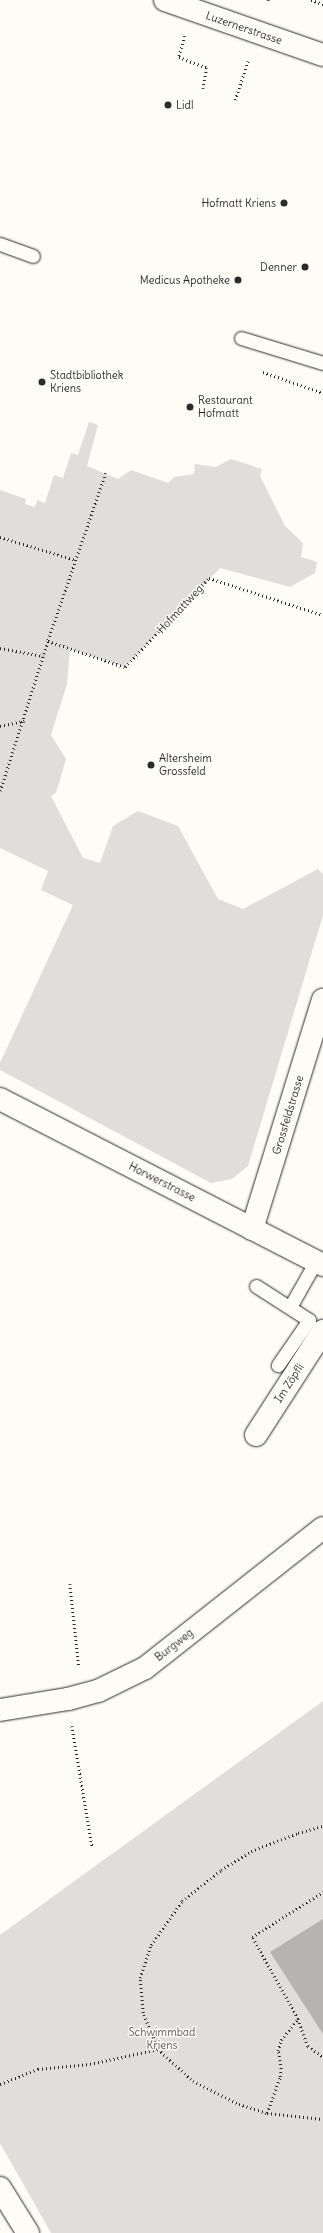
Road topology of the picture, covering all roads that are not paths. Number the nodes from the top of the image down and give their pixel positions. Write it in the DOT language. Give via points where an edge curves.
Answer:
graph roads {
  1 [pos="165,0"];
  2 [pos="323,55"];
  3 [pos="0,244"];
  4 [pos="33,256"];
  5 [pos="241,338"];
  6 [pos="323,364"];
  7 [pos="323,1000"];
  8 [pos="0,1099"];
  9 [pos="252,1229"];
  10 [pos="319,1263"];
  11 [pos="256,1286"];
  12 [pos="290,1307"];
  13 [pos="323,1331"];
  14 [pos="278,1365"];
  15 [pos="256,1435"];
  16 [pos="323,1528"];
  17 [pos="0,1710"];
  18 [pos="0,2188"];
  19 [pos="28,2233"];
  1 -- 2 [label="street, Luzernerstrasse"];
  3 -- 4 [label="lane"];
  5 -- 6 [label="lane"];
  7 -- 9 [label="street, Grossfeldstrasse"];
  8 -- 9 [label="street, Horwerstrasse"];
  9 -- 10 [label="street, Horwerstrasse"];
  10 -- 12 [label="lane"];
  11 -- 12 [label="lane"];
  12 -- 14 [label="lane" via="309,1320"];
  13 -- 15 [label="street, Im Zöpfli"];
  16 -- 17 [label="street, Burgweg" via="145,1668 98,1691 68,1699"];
  18 -- 19 [label="street"];
}
